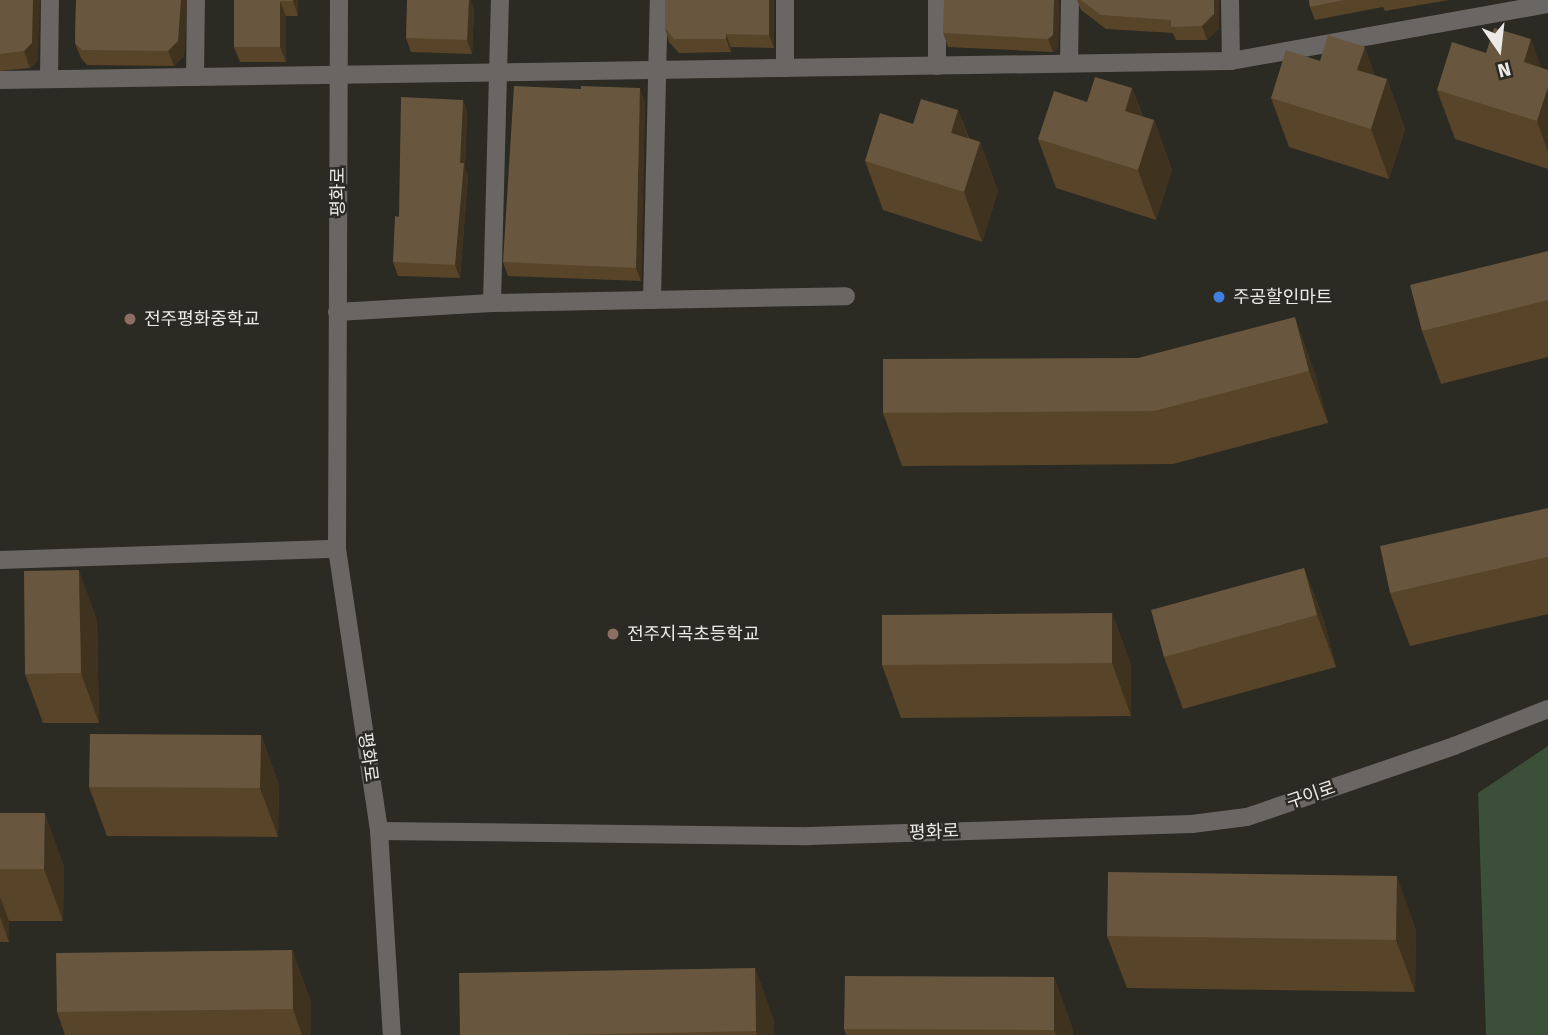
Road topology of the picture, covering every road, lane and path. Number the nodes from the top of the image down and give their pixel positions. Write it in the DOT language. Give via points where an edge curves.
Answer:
graph roads {
  1 [pos="50,0"];
  2 [pos="196,0"];
  3 [pos="339,0"];
  4 [pos="500,0"];
  5 [pos="659,0"];
  6 [pos="785,0"];
  7 [pos="937,0"];
  8 [pos="1070,0"];
  9 [pos="1230,0"];
  10 [pos="1548,4"];
  11 [pos="1489,7"];
  12 [pos="1231,61"];
  13 [pos="1069,63"];
  14 [pos="937,65"];
  15 [pos="785,68"];
  16 [pos="657,70"];
  17 [pos="497,72"];
  18 [pos="339,75"];
  19 [pos="195,77"];
  20 [pos="50,79"];
  21 [pos="0,80"];
  22 [pos="846,296"];
  23 [pos="652,300"];
  24 [pos="492,303"];
  25 [pos="337,312"];
  26 [pos="337,549"];
  27 [pos="0,559"];
  28 [pos="1548,709"];
  29 [pos="1063,827"];
  30 [pos="379,831"];
  31 [pos="392,1035"];
  1 -- 20 [label="street"];
  2 -- 19 [label="street"];
  3 -- 18 [label="street, 평화로"];
  4 -- 17 [label="street"];
  5 -- 16 [label="street"];
  6 -- 15 [label="street"];
  7 -- 14 [label="street"];
  8 -- 13 [label="street"];
  9 -- 12 [label="street"];
  10 -- 11 [label="street"];
  11 -- 12 [label="street"];
  12 -- 13 [label="street"];
  13 -- 14 [label="street"];
  14 -- 15 [label="street"];
  15 -- 16 [label="street"];
  16 -- 17 [label="street"];
  16 -- 23 [label="street"];
  17 -- 18 [label="street"];
  17 -- 24 [label="street"];
  18 -- 19 [label="street"];
  18 -- 25 [label="street, 평화로"];
  19 -- 20 [label="street"];
  20 -- 21 [label="street"];
  22 -- 23 [label="street"];
  23 -- 24 [label="street"];
  24 -- 25 [label="street"];
  25 -- 26 [label="street, 평화로"];
  26 -- 27 [label="street"];
  26 -- 30 [label="street, 평화로"];
  28 -- 29 [label="street, 구이로" via="1247,817 1192,824"];
  29 -- 30 [label="street, 평화로" via="809,836"];
  30 -- 31 [label="street"];
}
